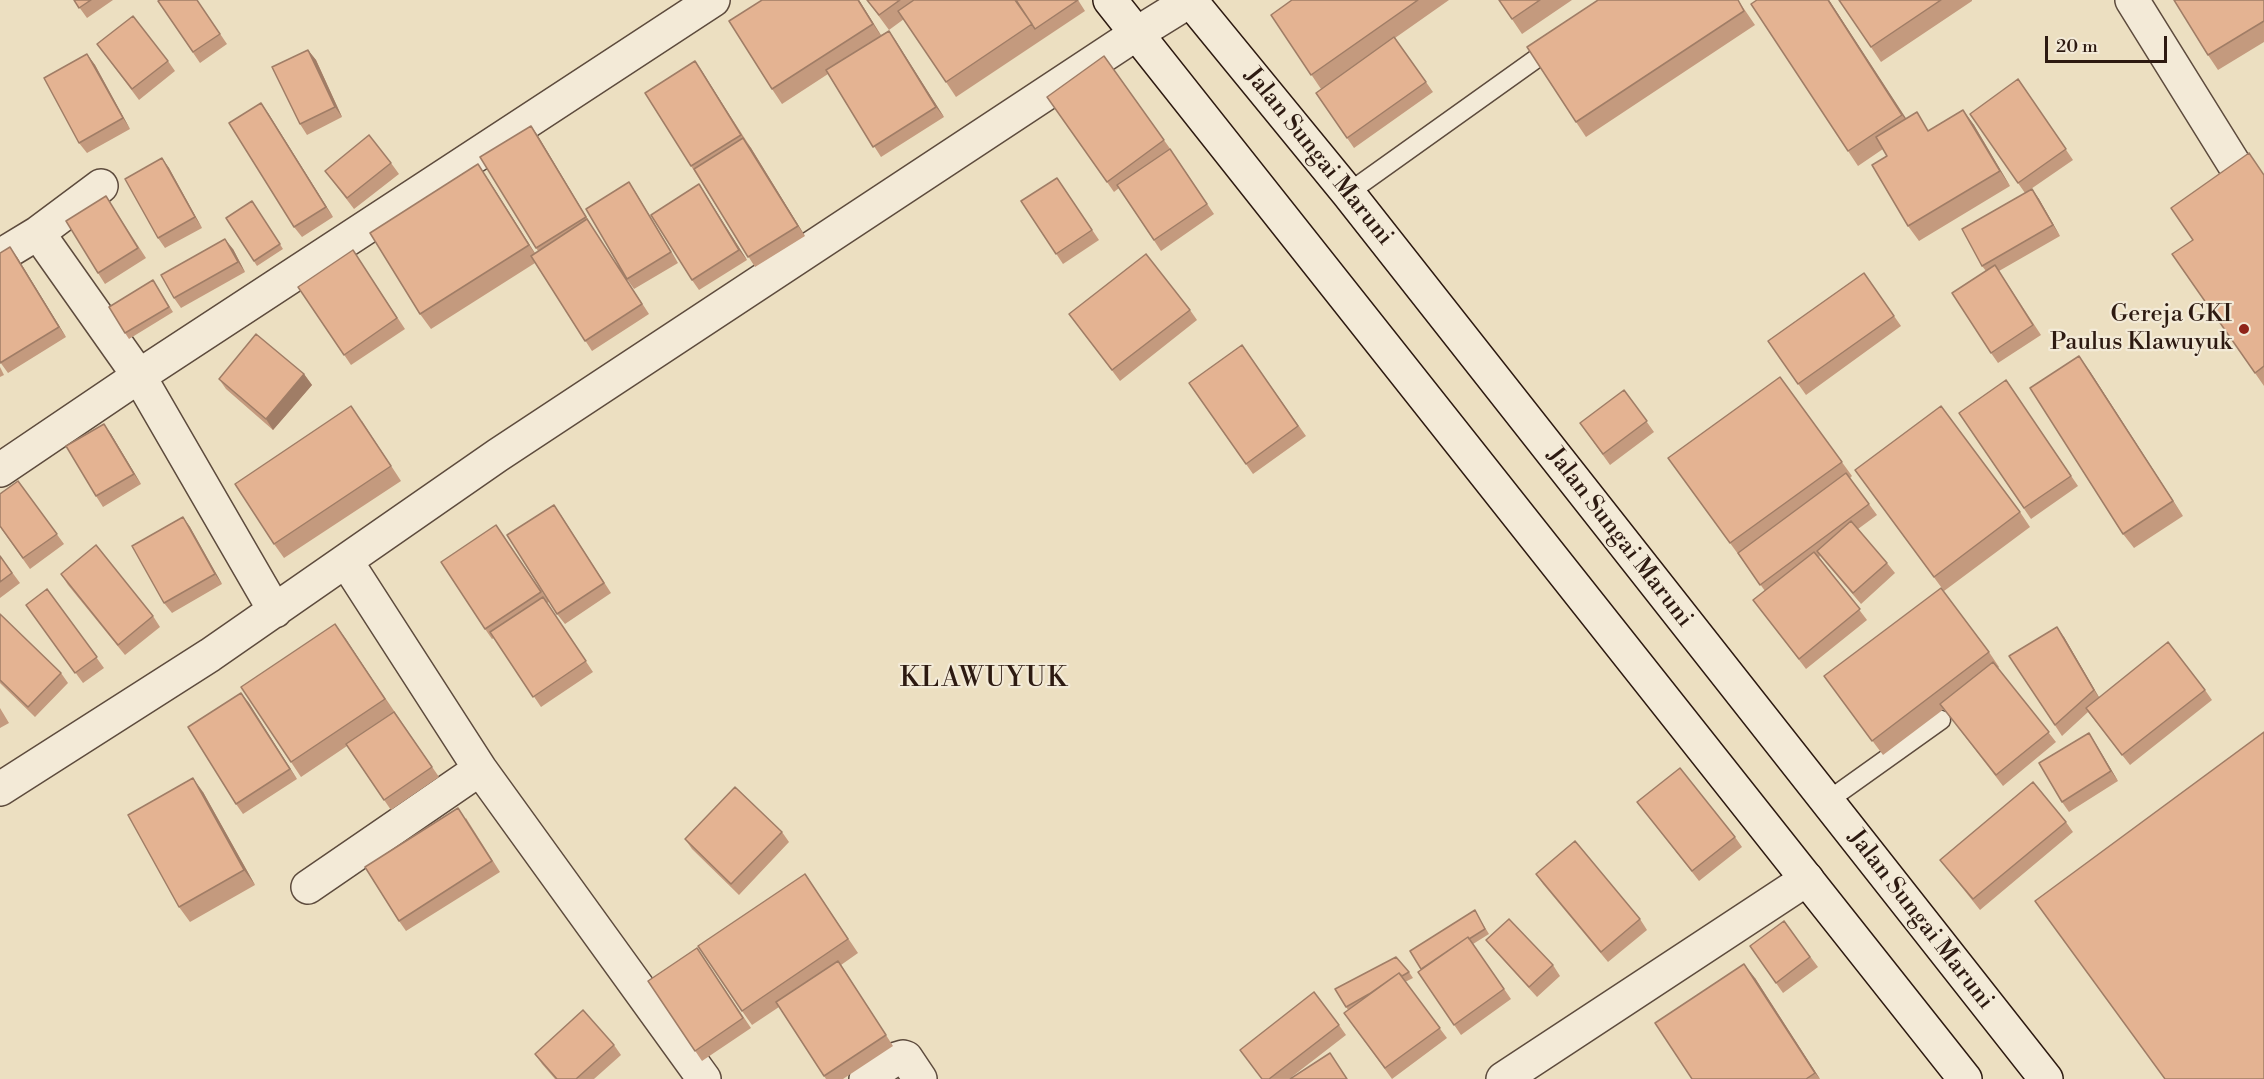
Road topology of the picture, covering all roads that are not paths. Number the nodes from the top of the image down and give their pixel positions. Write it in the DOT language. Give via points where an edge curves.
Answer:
graph roads {
  1 [pos="713,0"];
  2 [pos="1110,0"];
  3 [pos="1191,0"];
  4 [pos="2134,1"];
  5 [pos="1136,34"];
  6 [pos="1569,34"];
  7 [pos="2234,164"];
  8 [pos="101,186"];
  9 [pos="1348,193"];
  10 [pos="38,233"];
  11 [pos="0,256"];
  12 [pos="139,376"];
  13 [pos="0,470"];
  14 [pos="346,561"];
  15 [pos="275,611"];
  16 [pos="1941,720"];
  17 [pos="480,769"];
  18 [pos="0,789"];
  19 [pos="1826,802"];
  20 [pos="1807,879"];
  21 [pos="308,887"];
  22 [pos="704,1079"];
  23 [pos="866,1079"];
  24 [pos="920,1079"];
  25 [pos="1503,1079"];
  26 [pos="1965,1079"];
  27 [pos="2046,1079"];
  1 -- 12 [label="street"];
  2 -- 5 [label="street"];
  3 -- 5 [label="street"];
  3 -- 9 [label="street, Jalan Sungai Maruni"];
  4 -- 7 [label="street"];
  5 -- 14 [label="street" via="498,455"];
  5 -- 20 [label="street"];
  6 -- 9 [label="lane"];
  8 -- 10 [label="street"];
  9 -- 19 [label="street, Jalan Sungai Maruni"];
  10 -- 11 [label="street"];
  10 -- 12 [label="street"];
  12 -- 13 [label="street"];
  12 -- 15 [label="street"];
  14 -- 15 [label="street"];
  14 -- 17 [label="street"];
  15 -- 18 [label="street"];
  16 -- 19 [label="lane"];
  17 -- 21 [label="street"];
  17 -- 22 [label="street"];
  19 -- 27 [label="street, Jalan Sungai Maruni"];
  20 -- 25 [label="street"];
  20 -- 26 [label="street"];
  23 -- 24 [label="street" via="903,1057"];
}
